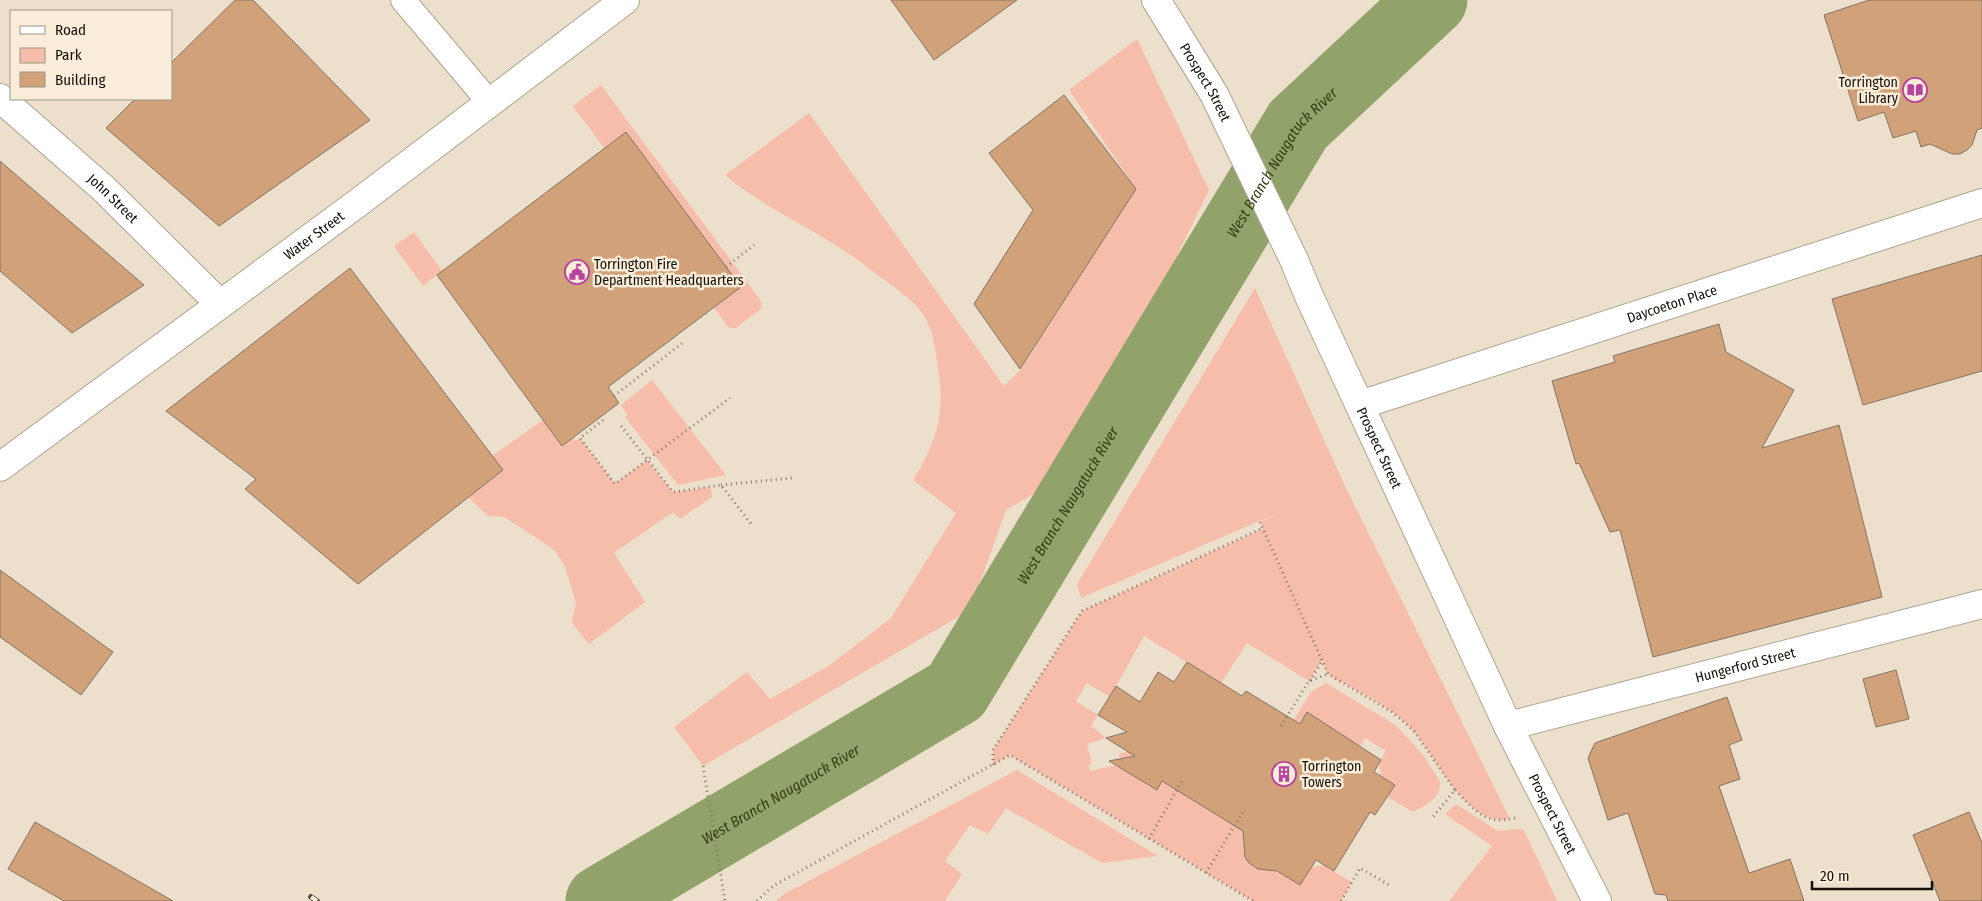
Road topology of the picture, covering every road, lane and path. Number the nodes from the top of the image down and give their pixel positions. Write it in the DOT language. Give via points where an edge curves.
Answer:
graph roads {
  1 [pos="403,0"];
  2 [pos="625,0"];
  3 [pos="1156,0"];
  4 [pos="0,98"];
  5 [pos="490,103"];
  6 [pos="1982,203"];
  7 [pos="754,245"];
  8 [pos="726,267"];
  9 [pos="220,304"];
  10 [pos="686,341"];
  11 [pos="614,396"];
  12 [pos="730,398"];
  13 [pos="1360,405"];
  14 [pos="603,420"];
  15 [pos="621,426"];
  16 [pos="647,460"];
  17 [pos="0,467"];
  18 [pos="792,478"];
  19 [pos="721,485"];
  20 [pos="1260,522"];
  21 [pos="752,525"];
  22 [pos="1263,528"];
  23 [pos="1982,604"];
  24 [pos="1322,660"];
  25 [pos="1328,674"];
  26 [pos="1309,681"];
  27 [pos="1281,726"];
  28 [pos="1508,726"];
  29 [pos="993,765"];
  30 [pos="703,766"];
  31 [pos="1183,779"];
  32 [pos="1455,790"];
  33 [pos="1244,810"];
  34 [pos="1520,816"];
  35 [pos="1433,818"];
  36 [pos="1149,839"];
  37 [pos="1206,873"];
  38 [pos="1389,885"];
  39 [pos="725,901"];
  40 [pos="757,901"];
  41 [pos="1253,901"];
  42 [pos="1341,901"];
  43 [pos="1597,901"];
  1 -- 5 [label="lane"];
  2 -- 5 [label="main road, Water Street"];
  3 -- 13 [label="main road, Prospect Street" via="1214,94"];
  4 -- 9 [label="main road, John Street" via="104,190"];
  5 -- 9 [label="main road, Water Street"];
  6 -- 13 [label="main road, Daycoeton Place"];
  7 -- 8 [label="path"];
  9 -- 17 [label="main road, Water Street"];
  10 -- 11 [label="path"];
  12 -- 16 [label="path"];
  13 -- 28 [label="main road, Prospect Street"];
  14 -- 16 [label="path" via="580,438 615,484"];
  15 -- 16 [label="path"];
  16 -- 19 [label="path" via="673,492"];
  18 -- 19 [label="path"];
  19 -- 21 [label="path"];
  20 -- 22 [label="path"];
  22 -- 24 [label="path"];
  22 -- 29 [label="path" via="1082,611 993,750"];
  23 -- 28 [label="main road, Hungerford Street"];
  24 -- 25 [label="path"];
  24 -- 26 [label="path"];
  25 -- 26 [label="path"];
  25 -- 32 [label="path" via="1392,712 1414,731"];
  26 -- 27 [label="path"];
  28 -- 43 [label="main road, Prospect Street"];
  29 -- 36 [label="path" via="1010,755"];
  29 -- 40 [label="path" via="773,886"];
  30 -- 39 [label="path"];
  31 -- 36 [label="path"];
  32 -- 34 [label="path" via="1474,810 1486,817 1500,821"];
  32 -- 35 [label="path"];
  33 -- 37 [label="path"];
  36 -- 37 [label="path"];
  37 -- 41 [label="path"];
  38 -- 42 [label="path" via="1360,868"];
}
